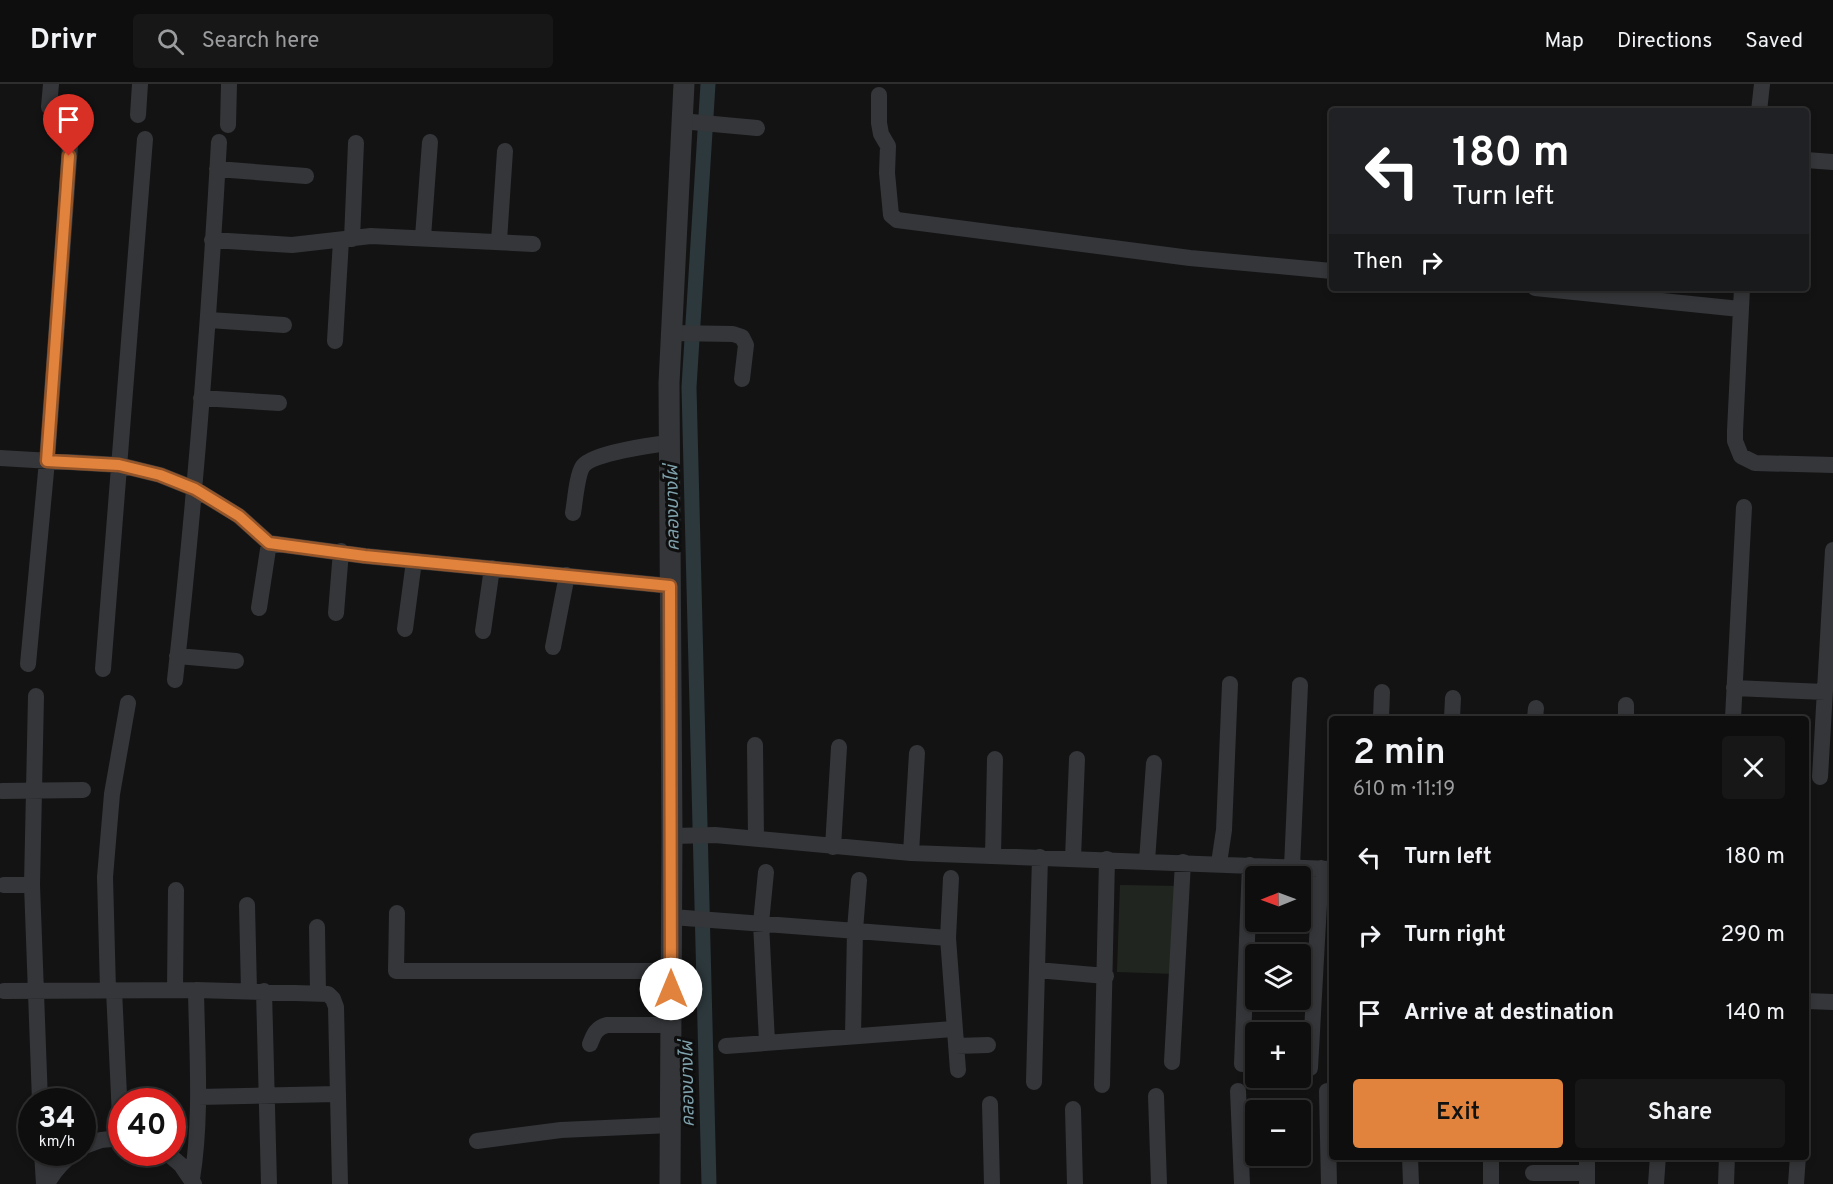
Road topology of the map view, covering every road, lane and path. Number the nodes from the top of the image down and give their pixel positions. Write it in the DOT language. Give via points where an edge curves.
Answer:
graph roads {
  1 [pos="51,84"];
  2 [pos="140,84"];
  3 [pos="229,84"];
  4 [pos="684,84"];
  5 [pos="1762,84"];
  6 [pos="879,95"];
  7 [pos="49,107"];
  8 [pos="1759,108"];
  9 [pos="138,115"];
  10 [pos="696,122"];
  11 [pos="228,125"];
  12 [pos="757,128"];
  13 [pos="71,132"];
  14 [pos="145,139"];
  15 [pos="219,142"];
  16 [pos="430,142"];
  17 [pos="356,143"];
  18 [pos="505,152"];
  19 [pos="1809,160"];
  20 [pos="1833,162"];
  21 [pos="217,169"];
  22 [pos="306,176"];
  23 [pos="423,237"];
  24 [pos="212,240"];
  25 [pos="346,240"];
  26 [pos="499,240"];
  27 [pos="533,243"];
  28 [pos="1329,270"];
  29 [pos="1565,291"];
  30 [pos="1742,291"];
  31 [pos="1740,309"];
  32 [pos="209,320"];
  33 [pos="284,325"];
  34 [pos="677,333"];
  35 [pos="335,341"];
  36 [pos="742,379"];
  37 [pos="201,398"];
  38 [pos="279,403"];
  39 [pos="669,444"];
  40 [pos="0,458"];
  41 [pos="47,461"];
  42 [pos="119,465"];
  43 [pos="1833,465"];
  44 [pos="195,489"];
  45 [pos="1744,507"];
  46 [pos="573,513"];
  47 [pos="269,543"];
  48 [pos="1833,550"];
  49 [pos="341,551"];
  50 [pos="414,561"];
  51 [pos="492,568"];
  52 [pos="567,575"];
  53 [pos="670,586"];
  54 [pos="259,608"];
  55 [pos="336,613"];
  56 [pos="405,629"];
  57 [pos="483,631"];
  58 [pos="553,647"];
  59 [pos="177,656"];
  60 [pos="236,661"];
  61 [pos="28,664"];
  62 [pos="103,669"];
  63 [pos="175,680"];
  64 [pos="1230,684"];
  65 [pos="1300,685"];
  66 [pos="1734,688"];
  67 [pos="1382,692"];
  68 [pos="1825,692"];
  69 [pos="36,696"];
  70 [pos="1453,698"];
  71 [pos="128,703"];
  72 [pos="1381,716"];
  73 [pos="1452,716"];
  74 [pos="1733,716"];
  75 [pos="755,745"];
  76 [pos="839,747"];
  77 [pos="917,753"];
  78 [pos="995,759"];
  79 [pos="1077,759"];
  80 [pos="1154,764"];
  81 [pos="1820,777"];
  82 [pos="35,789"];
  83 [pos="83,790"];
  84 [pos="2,791"];
  85 [pos="677,836"];
  86 [pos="756,839"];
  87 [pos="833,847"];
  88 [pos="911,853"];
  89 [pos="993,856"];
  90 [pos="1040,857"];
  91 [pos="1072,858"];
  92 [pos="1107,859"];
  93 [pos="1147,861"];
  94 [pos="1183,862"];
  95 [pos="1219,864"];
  96 [pos="1250,865"];
  97 [pos="1271,866"];
  98 [pos="1292,866"];
  99 [pos="1311,868"];
  100 [pos="1327,868"];
  101 [pos="766,872"];
  102 [pos="951,878"];
  103 [pos="859,880"];
  104 [pos="4,885"];
  105 [pos="32,885"];
  106 [pos="176,890"];
  107 [pos="247,905"];
  108 [pos="397,914"];
  109 [pos="680,917"];
  110 [pos="761,923"];
  111 [pos="317,927"];
  112 [pos="855,930"];
  113 [pos="948,938"];
  114 [pos="1037,970"];
  115 [pos="672,971"];
  116 [pos="1106,975"];
  117 [pos="36,990"];
  118 [pos="111,990"];
  119 [pos="176,990"];
  120 [pos="196,990"];
  121 [pos="4,991"];
  122 [pos="257,991"];
  123 [pos="318,992"];
  124 [pos="1809,1001"];
  125 [pos="1833,1002"];
  126 [pos="671,1025"];
  127 [pos="853,1036"];
  128 [pos="955,1037"];
  129 [pos="766,1042"];
  130 [pos="590,1044"];
  131 [pos="988,1045"];
  132 [pos="726,1046"];
  133 [pos="1311,1056"];
  134 [pos="1172,1062"];
  135 [pos="1242,1064"];
  136 [pos="958,1070"];
  137 [pos="1034,1082"];
  138 [pos="1102,1085"];
  139 [pos="40,1088"];
  140 [pos="118,1088"];
  141 [pos="1238,1091"];
  142 [pos="1327,1092"];
  143 [pos="338,1094"];
  144 [pos="266,1095"];
  145 [pos="1156,1096"];
  146 [pos="198,1097"];
  147 [pos="990,1104"];
  148 [pos="1072,1109"];
  149 [pos="671,1125"];
  150 [pos="477,1141"];
  151 [pos="1410,1160"];
  152 [pos="1491,1160"];
  153 [pos="1658,1160"];
  154 [pos="1727,1160"];
  155 [pos="1798,1160"];
  156 [pos="44,1166"];
  157 [pos="59,1166"];
  158 [pos="183,1166"];
  159 [pos="1587,1171"];
  160 [pos="1533,1173"];
  161 [pos="193,1182"];
  162 [pos="46,1184"];
  163 [pos="269,1184"];
  164 [pos="340,1184"];
  165 [pos="670,1184"];
  166 [pos="992,1184"];
  167 [pos="1075,1184"];
  168 [pos="1159,1184"];
  169 [pos="1242,1184"];
  170 [pos="1329,1184"];
  171 [pos="1411,1184"];
  172 [pos="1491,1184"];
  173 [pos="1656,1184"];
  174 [pos="1725,1184"];
  175 [pos="1796,1184"];
  1 -- 7 [label="street"];
  2 -- 9 [label="street"];
  3 -- 11 [label="street"];
  4 -- 10 [label="street"];
  5 -- 8 [label="street"];
  6 -- 28 [label="street" via="881,134 888,146 891,215 897,220 1179,257"];
  10 -- 12 [label="street"];
  10 -- 34 [label="street"];
  13 -- 41 [label="street"];
  14 -- 42 [label="street"];
  15 -- 21 [label="street"];
  16 -- 23 [label="street"];
  17 -- 25 [label="street"];
  18 -- 26 [label="street"];
  19 -- 20 [label="street"];
  21 -- 22 [label="street"];
  21 -- 24 [label="street"];
  23 -- 25 [label="street" via="371,236"];
  23 -- 26 [label="street"];
  24 -- 25 [label="street" via="292,245"];
  24 -- 32 [label="street"];
  25 -- 35 [label="street"];
  26 -- 27 [label="street"];
  29 -- 31 [label="street"];
  30 -- 31 [label="street"];
  31 -- 43 [label="street" via="1735,441 1741,456 1755,463"];
  32 -- 33 [label="street"];
  32 -- 37 [label="street"];
  34 -- 36 [label="street" via="733,334 742,338 746,345"];
  34 -- 39 [label="street"];
  37 -- 38 [label="street"];
  37 -- 44 [label="street"];
  39 -- 46 [label="street" via="636,447 591,459 581,468"];
  39 -- 53 [label="street"];
  40 -- 41 [label="street"];
  41 -- 42 [label="street"];
  41 -- 61 [label="street"];
  42 -- 44 [label="street"];
  42 -- 62 [label="street"];
  44 -- 47 [label="street" via="239,516"];
  44 -- 59 [label="street"];
  45 -- 66 [label="street"];
  47 -- 49 [label="street"];
  47 -- 54 [label="street"];
  48 -- 68 [label="street"];
  49 -- 50 [label="street"];
  49 -- 55 [label="street"];
  50 -- 51 [label="street"];
  50 -- 56 [label="street"];
  51 -- 52 [label="street"];
  51 -- 57 [label="street"];
  52 -- 53 [label="street"];
  52 -- 58 [label="street"];
  53 -- 85 [label="street"];
  59 -- 60 [label="street"];
  59 -- 63 [label="street"];
  64 -- 95 [label="street"];
  65 -- 98 [label="street"];
  66 -- 68 [label="street"];
  66 -- 74 [label="street"];
  67 -- 72 [label="street"];
  68 -- 81 [label="street"];
  69 -- 82 [label="street"];
  70 -- 73 [label="street"];
  71 -- 118 [label="street" via="112,794 105,877"];
  75 -- 86 [label="street"];
  76 -- 87 [label="street"];
  77 -- 88 [label="street"];
  78 -- 89 [label="street"];
  79 -- 91 [label="street"];
  80 -- 93 [label="street"];
  82 -- 83 [label="street"];
  82 -- 84 [label="street"];
  82 -- 105 [label="street"];
  85 -- 86 [label="street"];
  85 -- 109 [label="street"];
  86 -- 87 [label="street"];
  87 -- 88 [label="street"];
  88 -- 89 [label="street"];
  89 -- 90 [label="street"];
  90 -- 91 [label="street"];
  90 -- 114 [label="street"];
  91 -- 92 [label="street"];
  92 -- 93 [label="street"];
  92 -- 116 [label="street"];
  93 -- 94 [label="street"];
  94 -- 95 [label="street"];
  94 -- 134 [label="street"];
  95 -- 96 [label="street"];
  96 -- 97 [label="street"];
  96 -- 135 [label="street"];
  99 -- 100 [label="street"];
  100 -- 133 [label="street"];
  101 -- 110 [label="street"];
  102 -- 113 [label="street"];
  103 -- 112 [label="street"];
  104 -- 105 [label="street"];
  105 -- 117 [label="street"];
  106 -- 119 [label="street"];
  107 -- 122 [label="street"];
  108 -- 115 [label="street" via="396,971"];
  109 -- 110 [label="street"];
  109 -- 115 [label="street"];
  110 -- 112 [label="street"];
  110 -- 129 [label="street"];
  111 -- 123 [label="street"];
  112 -- 113 [label="street"];
  112 -- 127 [label="street"];
  113 -- 128 [label="street"];
  114 -- 116 [label="street"];
  114 -- 137 [label="street"];
  115 -- 126 [label="street"];
  116 -- 138 [label="street"];
  117 -- 118 [label="street"];
  117 -- 121 [label="street"];
  117 -- 139 [label="street"];
  118 -- 119 [label="street"];
  118 -- 140 [label="street"];
  119 -- 120 [label="street"];
  120 -- 122 [label="street"];
  120 -- 146 [label="street"];
  122 -- 123 [label="street"];
  122 -- 144 [label="street"];
  123 -- 143 [label="street" via="328,994 336,1007"];
  124 -- 125 [label="street"];
  126 -- 130 [label="street" via="607,1025 595,1031"];
  126 -- 149 [label="street"];
  127 -- 128 [label="street"];
  127 -- 129 [label="street"];
  128 -- 131 [label="street"];
  128 -- 136 [label="street"];
  129 -- 132 [label="street"];
  141 -- 169 [label="street"];
  142 -- 170 [label="street"];
  143 -- 144 [label="street"];
  143 -- 164 [label="street"];
  144 -- 146 [label="street"];
  144 -- 163 [label="street"];
  145 -- 168 [label="street"];
  146 -- 161 [label="street"];
  147 -- 166 [label="street"];
  148 -- 167 [label="street"];
  149 -- 150 [label="street" via="561,1130"];
  149 -- 165 [label="street"];
  151 -- 171 [label="street"];
  152 -- 172 [label="street"];
  153 -- 173 [label="street"];
  154 -- 174 [label="street"];
  155 -- 175 [label="street"];
  156 -- 162 [label="street"];
  157 -- 162 [label="street"];
  158 -- 161 [label="street"];
  159 -- 160 [label="street"];
}
